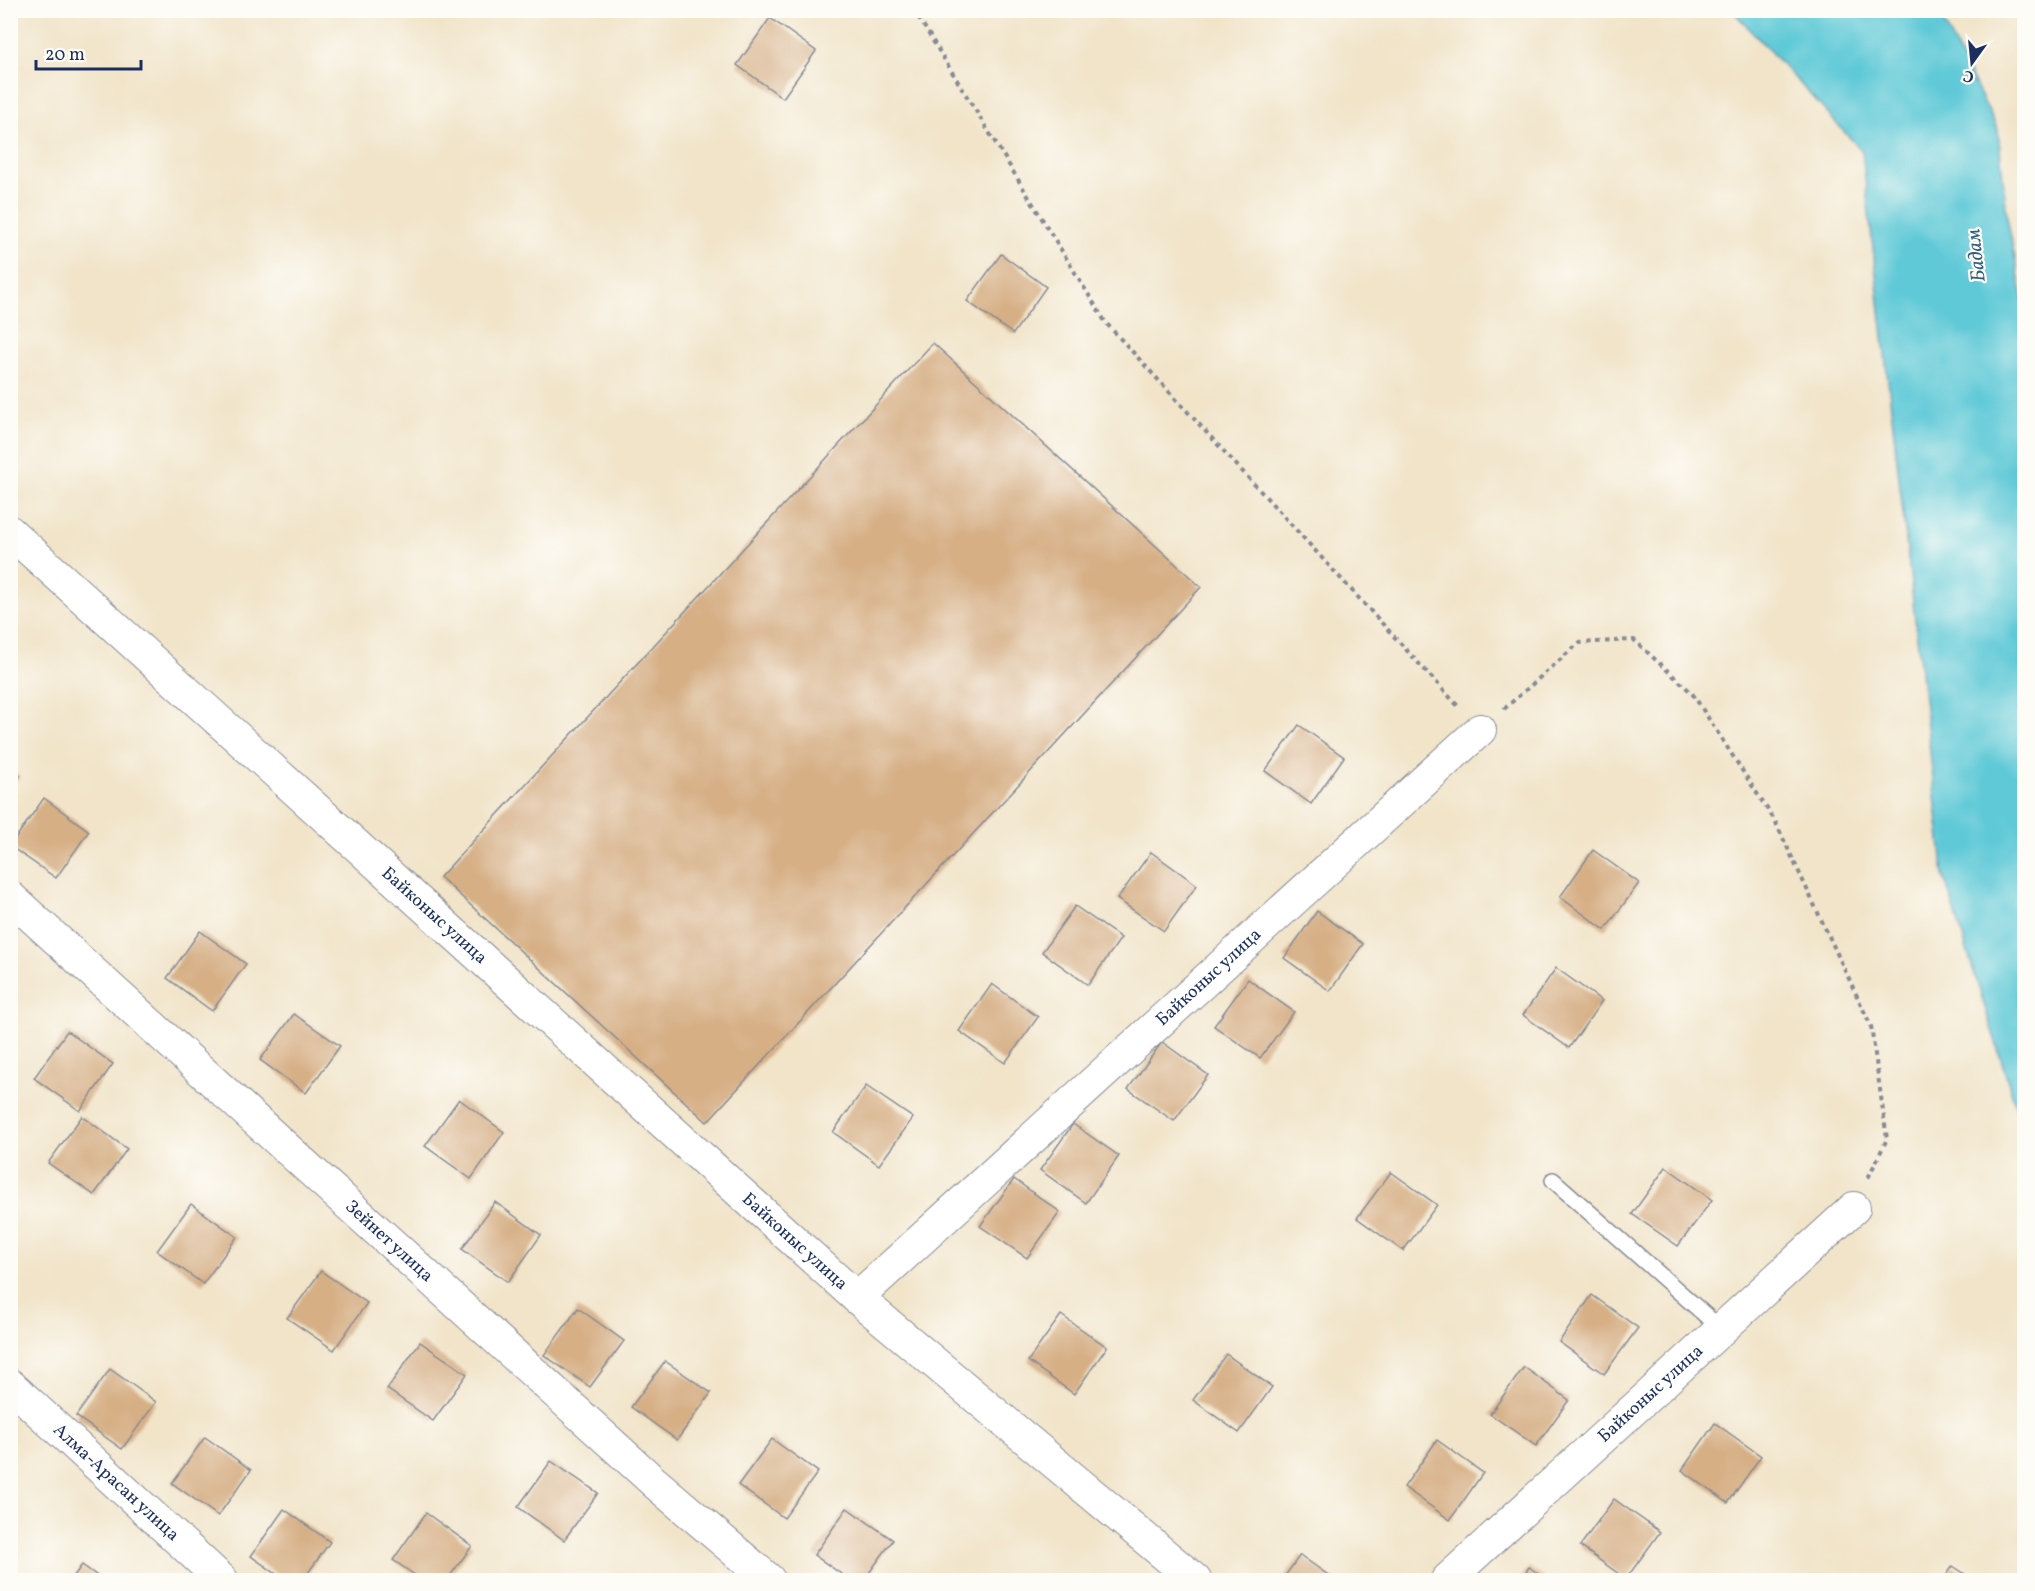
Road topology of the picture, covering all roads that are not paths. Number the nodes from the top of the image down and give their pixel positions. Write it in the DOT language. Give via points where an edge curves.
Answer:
graph roads {
  1 [pos="10,532"];
  2 [pos="1480,730"];
  3 [pos="10,897"];
  4 [pos="1553,1180"];
  5 [pos="1854,1208"];
  6 [pos="857,1298"];
  7 [pos="1721,1329"];
  8 [pos="10,1385"];
  9 [pos="222,1581"];
  10 [pos="768,1581"];
  11 [pos="1195,1581"];
  12 [pos="1447,1581"];
  1 -- 6 [label="street, Байконыс улица"];
  2 -- 6 [label="street, Байконыс улица"];
  3 -- 10 [label="street, Зейнет улица"];
  4 -- 7 [label="lane"];
  5 -- 7 [label="street, Байконыс улица"];
  6 -- 11 [label="street, Байконыс улица"];
  7 -- 12 [label="street, Байконыс улица"];
  8 -- 9 [label="street, Алма-Арасан улица"];
}
